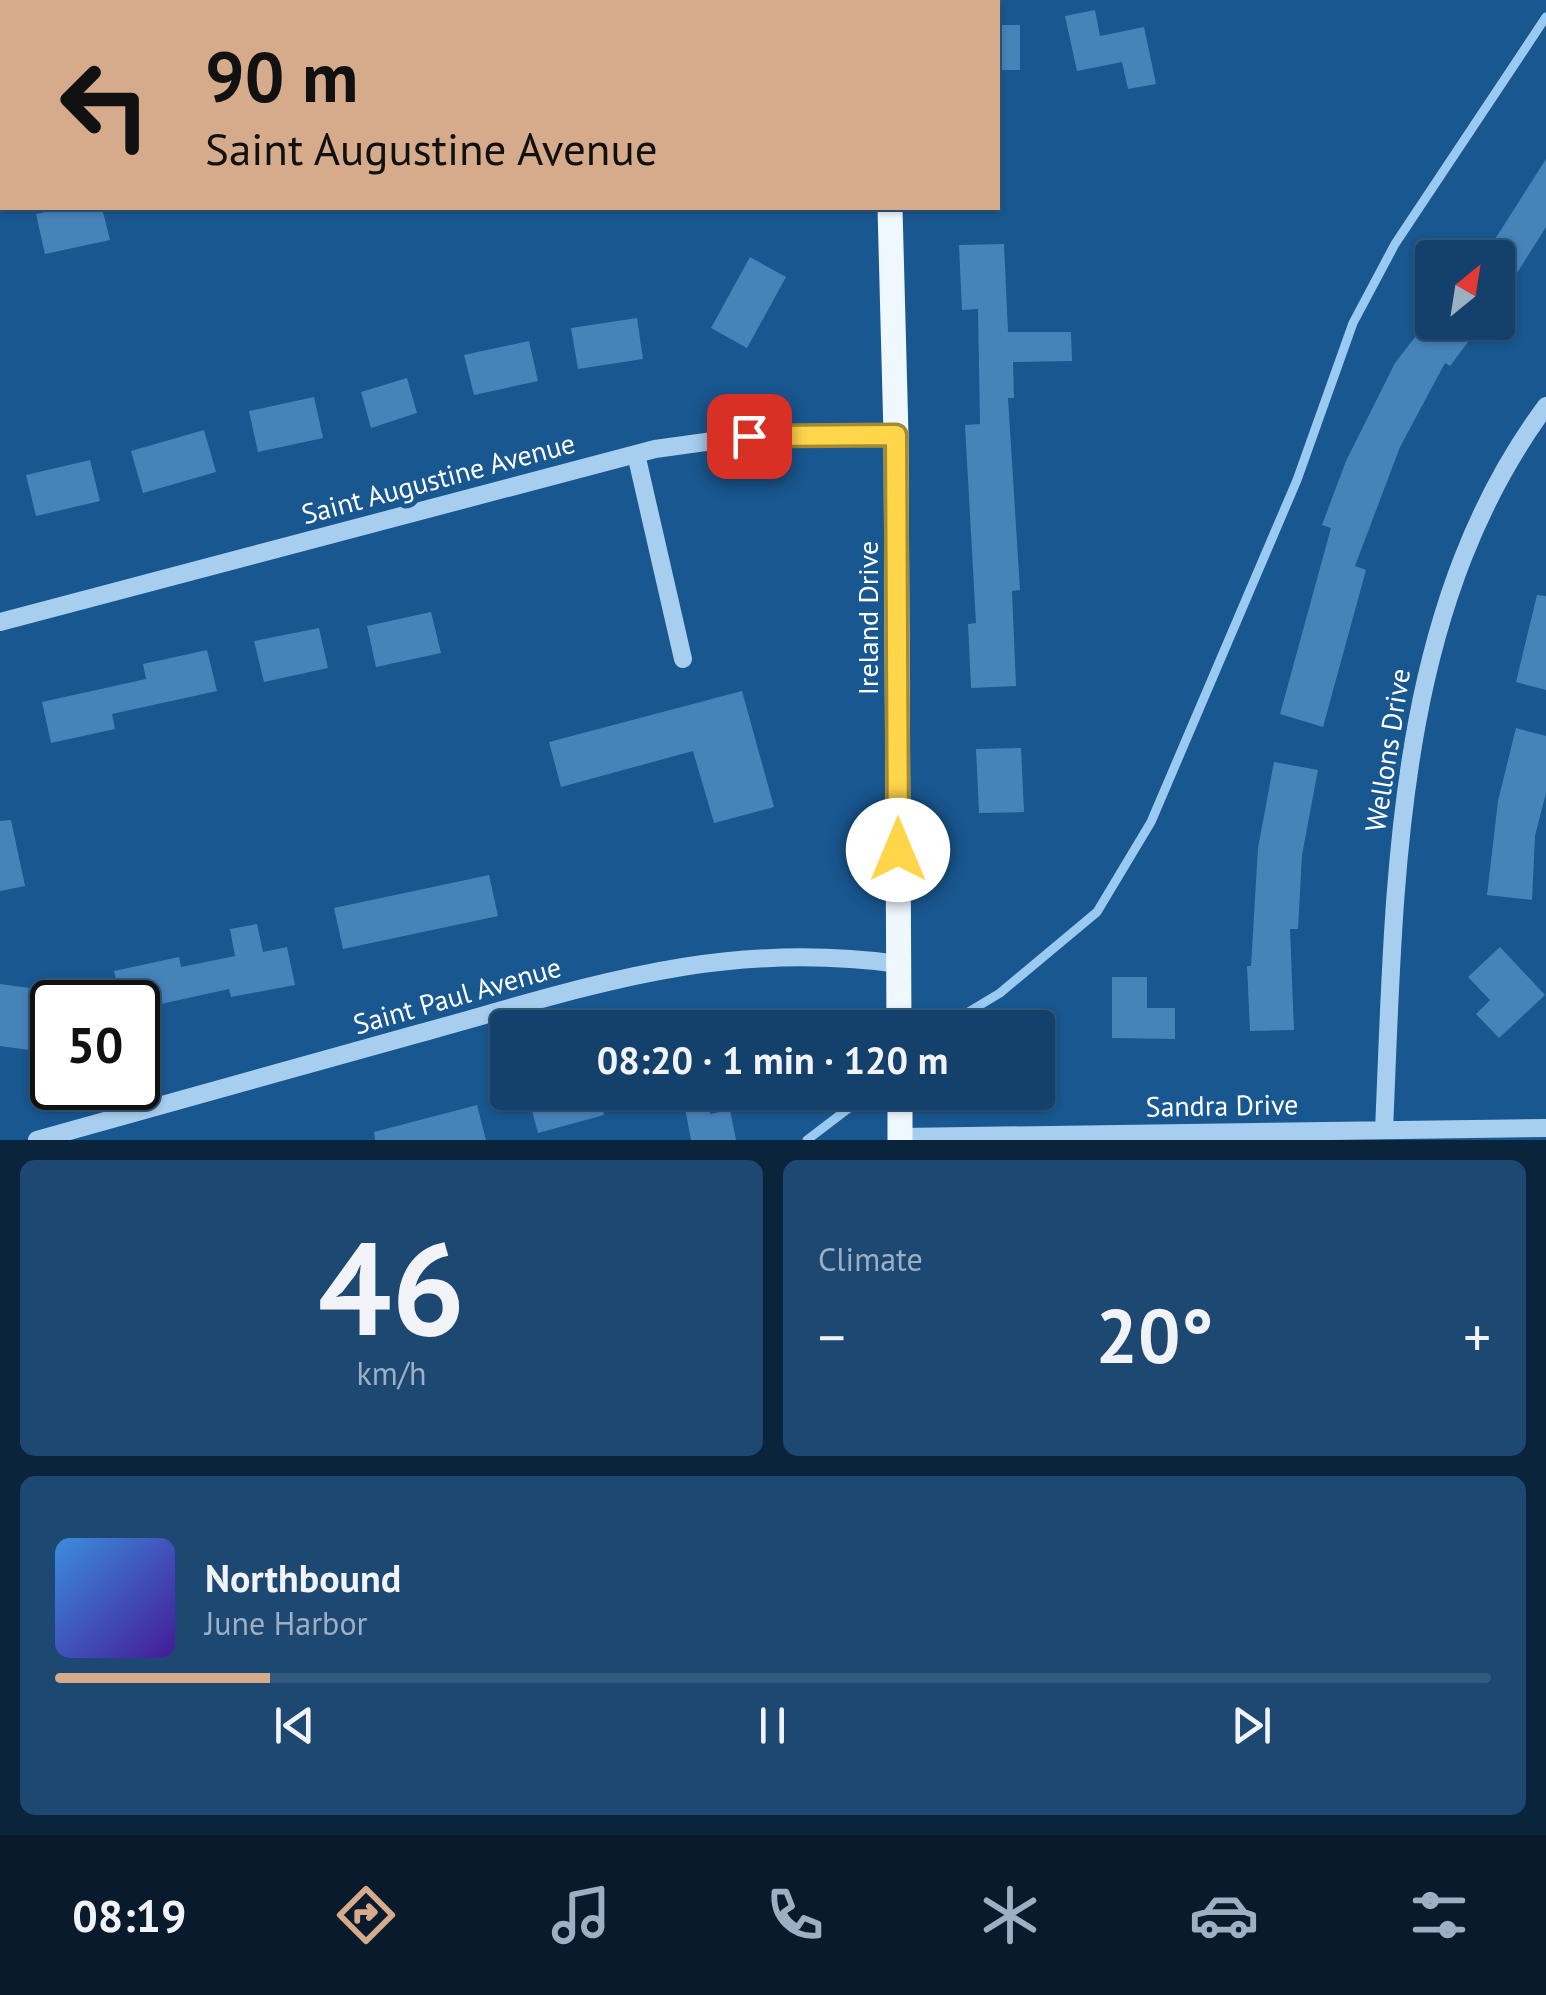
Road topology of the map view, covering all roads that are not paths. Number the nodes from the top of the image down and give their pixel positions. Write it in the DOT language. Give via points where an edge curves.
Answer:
graph roads {
  1 [pos="890,210"];
  2 [pos="1546,406"];
  3 [pos="896,435"];
  4 [pos="636,454"];
  5 [pos="0,622"];
  6 [pos="683,660"];
  7 [pos="899,964"];
  8 [pos="899,1010"];
  9 [pos="900,1110"];
  10 [pos="1546,1128"];
  11 [pos="1384,1130"];
  12 [pos="900,1138"];
  13 [pos="37,1140"];
  1 -- 3 [label="main road, Ireland Drive"];
  2 -- 11 [label="street, Wellons Drive" via="1472,531 1425,676 1395,877"];
  3 -- 4 [label="street, Saint Augustine Avenue" via="749,436"];
  3 -- 7 [label="main road, Ireland Drive"];
  4 -- 5 [label="street, Saint Augustine Avenue"];
  4 -- 6 [label="street"];
  7 -- 8 [label="main road, Ireland Drive"];
  7 -- 13 [label="street, Saint Paul Avenue" via="773,954 646,972"];
  9 -- 12 [label="main road"];
  10 -- 11 [label="street, Sandra Drive"];
  11 -- 12 [label="street, Sandra Drive"];
}
